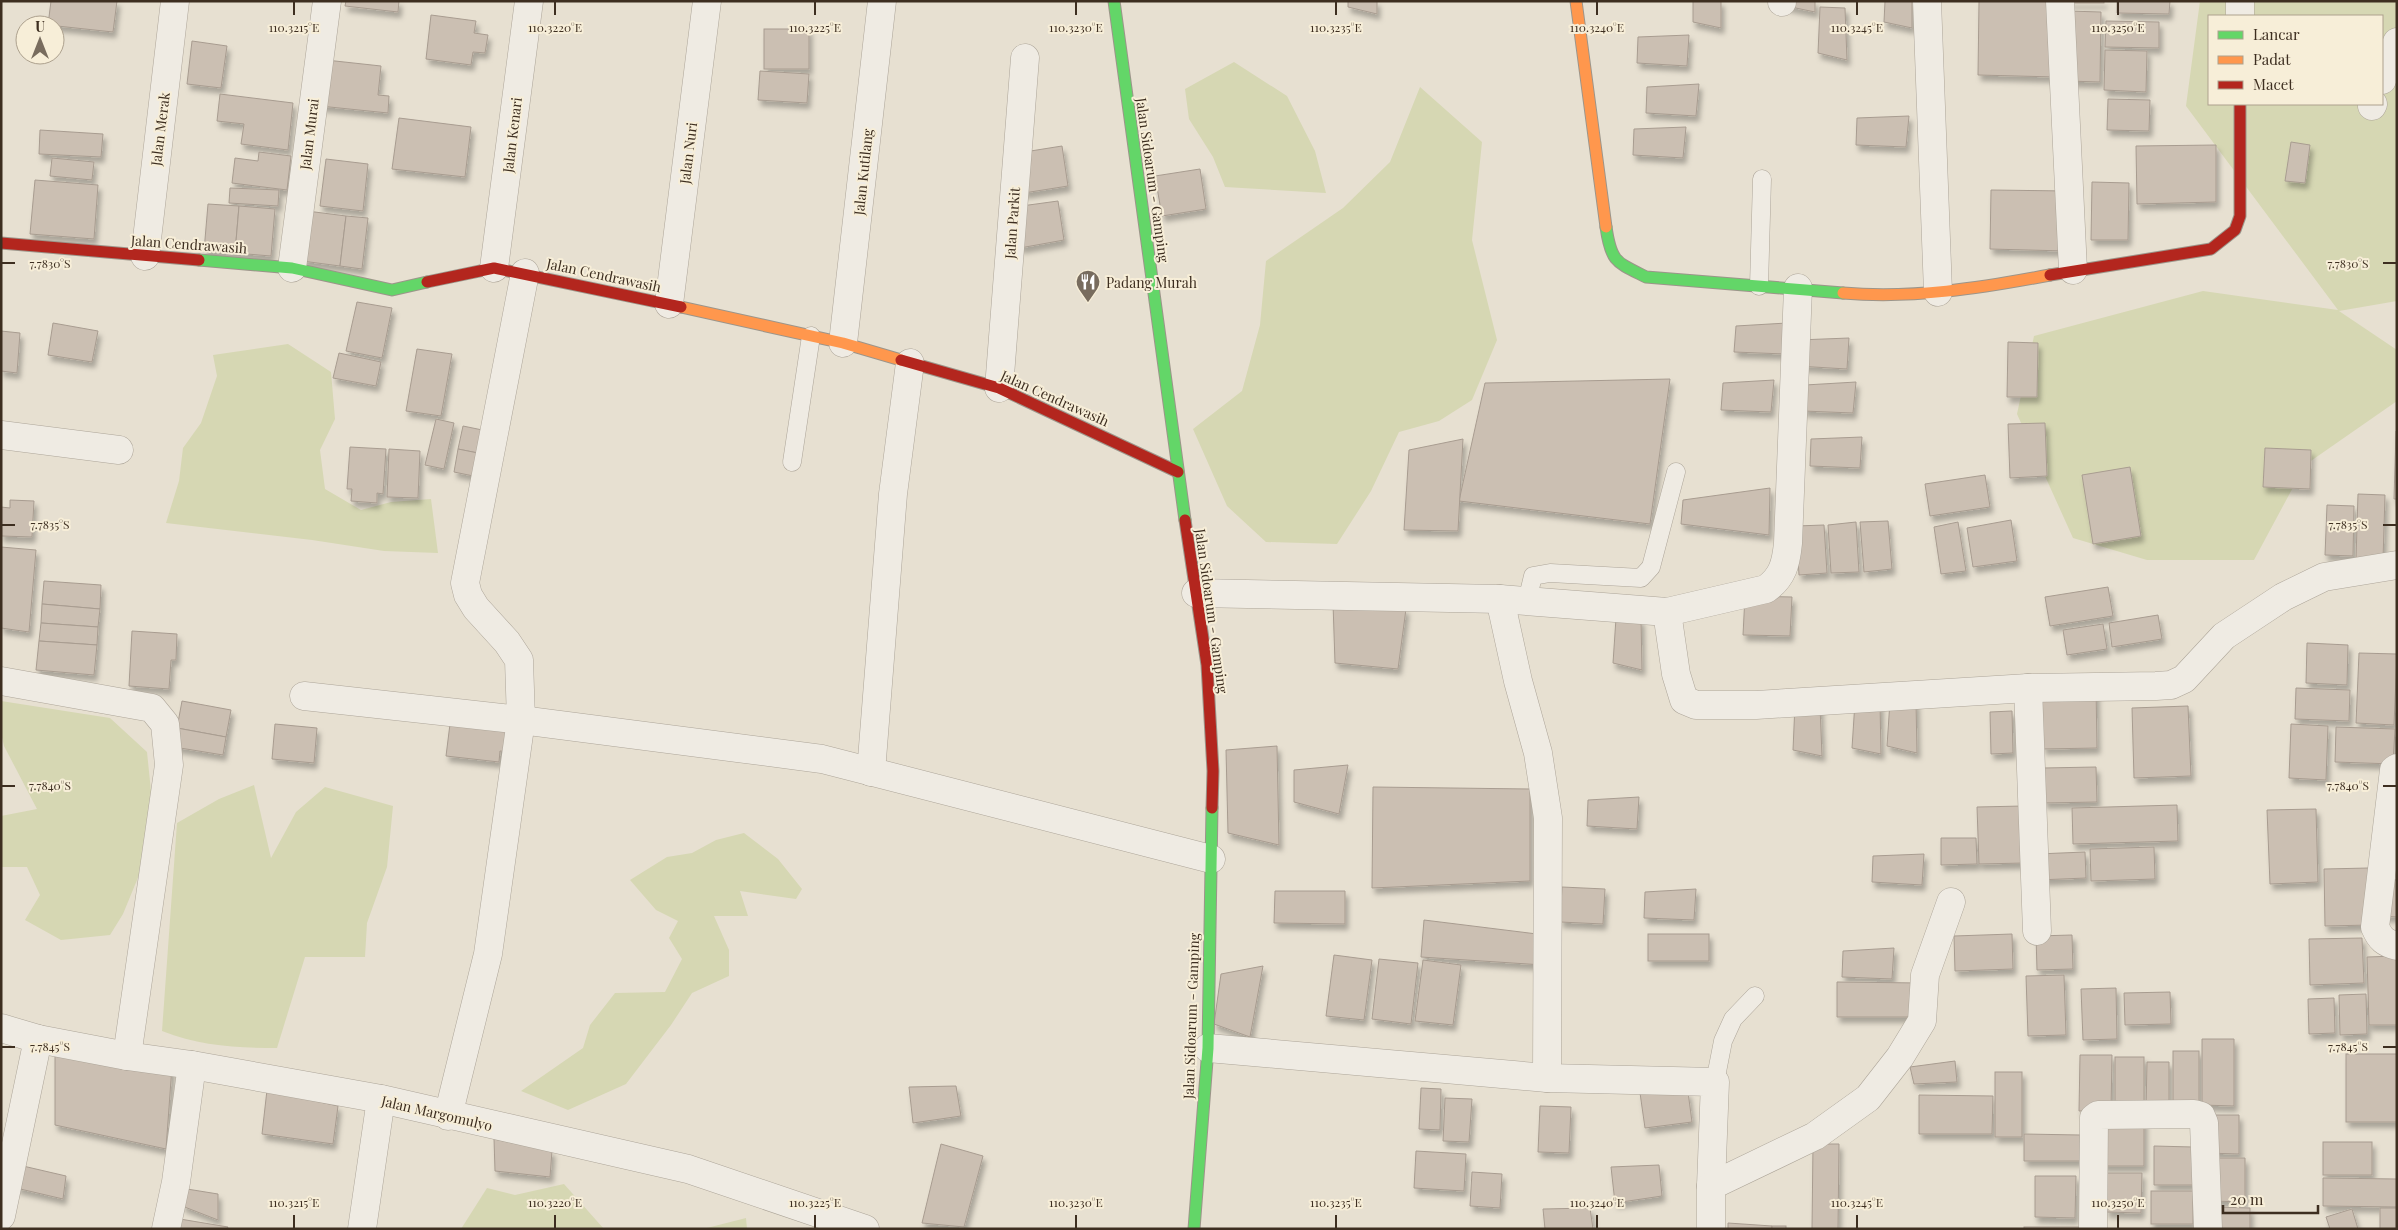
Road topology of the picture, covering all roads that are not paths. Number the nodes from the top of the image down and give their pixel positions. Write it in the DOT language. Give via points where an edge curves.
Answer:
graph roads {
  1 [pos="176,1"];
  2 [pos="327,1"];
  3 [pos="529,1"];
  4 [pos="707,1"];
  5 [pos="882,1"];
  6 [pos="1114,1"];
  7 [pos="1576,1"];
  8 [pos="1927,1"];
  9 [pos="2060,1"];
  10 [pos="2240,1"];
  11 [pos="2240,15"];
  12 [pos="2397,42"];
  13 [pos="1025,58"];
  14 [pos="2383,77"];
  15 [pos="2240,105"];
  16 [pos="1762,179"];
  17 [pos="1,243"];
  18 [pos="145,256"];
  19 [pos="292,268"];
  20 [pos="494,268"];
  21 [pos="2073,270"];
  22 [pos="525,273"];
  23 [pos="1759,286"];
  24 [pos="1798,288"];
  25 [pos="1938,292"];
  26 [pos="669,304"];
  27 [pos="811,336"];
  28 [pos="843,343"];
  29 [pos="910,363"];
  30 [pos="999,388"];
  31 [pos="1,435"];
  32 [pos="119,450"];
  33 [pos="792,462"];
  34 [pos="1178,472"];
  35 [pos="1676,472"];
  36 [pos="2397,565"];
  37 [pos="1196,594"];
  38 [pos="1500,599"];
  39 [pos="1527,601"];
  40 [pos="1666,612"];
  41 [pos="1,682"];
  42 [pos="2028,688"];
  43 [pos="304,696"];
  44 [pos="522,720"];
  45 [pos="2397,768"];
  46 [pos="871,772"];
  47 [pos="2392,822"];
  48 [pos="1211,859"];
  49 [pos="1951,902"];
  50 [pos="2037,932"];
  51 [pos="2397,946"];
  52 [pos="1755,996"];
  53 [pos="1,1028"];
  54 [pos="38,1038"];
  55 [pos="1208,1048"];
  56 [pos="127,1056"];
  57 [pos="192,1065"];
  58 [pos="1547,1078"];
  59 [pos="1716,1082"];
  60 [pos="381,1099"];
  61 [pos="448,1116"];
  62 [pos="1711,1186"];
  63 [pos="1,1216"];
  64 [pos="166,1229"];
  65 [pos="362,1229"];
  66 [pos="865,1229"];
  67 [pos="1194,1229"];
  68 [pos="1712,1229"];
  69 [pos="2093,1229"];
  70 [pos="2208,1229"];
  1 -- 18 [label="street, Jalan Merak"];
  2 -- 19 [label="street, Jalan Murai"];
  3 -- 20 [label="street, Jalan Kenari"];
  4 -- 26 [label="street, Jalan Nuri"];
  5 -- 28 [label="street, Jalan Kutilang"];
  6 -- 34 [label="street, Jalan Sidoarum - Gamping"];
  7 -- 23 [label="street" via="1609,247 1617,262 1646,278"];
  8 -- 25 [label="street"];
  9 -- 21 [label="street"];
  10 -- 11 [label="street"];
  12 -- 14 [label="street"];
  13 -- 30 [label="street, Jalan Parkit"];
  15 -- 21 [label="street" via="2240,216 2235,230 2220,245"];
  16 -- 23 [label="lane"];
  17 -- 18 [label="street, Jalan Cendrawasih"];
  18 -- 19 [label="street, Jalan Cendrawasih"];
  19 -- 20 [label="street, Jalan Cendrawasih" via="392,290"];
  20 -- 22 [label="street, Jalan Cendrawasih"];
  21 -- 25 [label="street" via="1981,288"];
  22 -- 26 [label="street, Jalan Cendrawasih"];
  22 -- 44 [label="street" via="465,583 476,608 519,660"];
  23 -- 24 [label="street"];
  24 -- 25 [label="street" via="1882,295"];
  24 -- 40 [label="street" via="1785,566 1777,582 1766,589"];
  26 -- 27 [label="street, Jalan Cendrawasih"];
  27 -- 28 [label="street, Jalan Cendrawasih"];
  27 -- 33 [label="lane"];
  28 -- 29 [label="street, Jalan Cendrawasih"];
  29 -- 30 [label="street, Jalan Cendrawasih"];
  29 -- 46 [label="street" via="893,494"];
  30 -- 34 [label="street, Jalan Cendrawasih"];
  31 -- 32 [label="street"];
  34 -- 37 [label="street, Jalan Sidoarum - Gamping"];
  35 -- 39 [label="lane" via="1651,567 1641,578 1550,573 1533,576"];
  36 -- 42 [label="street" via="2324,577 2283,597 2224,636 2184,679 2171,685"];
  37 -- 38 [label="street"];
  37 -- 48 [label="street, Jalan Sidoarum - Gamping" via="1207,664 1213,761"];
  38 -- 39 [label="street"];
  38 -- 58 [label="street" via="1538,753 1548,818"];
  39 -- 40 [label="street"];
  40 -- 42 [label="street" via="1676,674 1684,700 1696,705 1756,705"];
  41 -- 56 [label="street" via="152,708 165,724 169,765"];
  42 -- 50 [label="street"];
  43 -- 44 [label="street"];
  44 -- 46 [label="street" via="822,759"];
  44 -- 61 [label="street" via="488,954"];
  45 -- 47 [label="street" via="2394,770"];
  46 -- 48 [label="street"];
  47 -- 51 [label="street" via="2375,927 2386,944"];
  48 -- 55 [label="street, Jalan Sidoarum - Gamping"];
  49 -- 62 [label="street" via="1925,975 1922,1021 1900,1057 1868,1098 1815,1136"];
  52 -- 59 [label="lane" via="1733,1019 1723,1041"];
  53 -- 54 [label="street, Jalan Margomulyo"];
  54 -- 56 [label="street, Jalan Margomulyo"];
  54 -- 63 [label="street"];
  55 -- 58 [label="street"];
  55 -- 67 [label="street, Jalan Sidoarum - Gamping"];
  56 -- 57 [label="street, Jalan Margomulyo"];
  57 -- 60 [label="street, Jalan Margomulyo"];
  57 -- 64 [label="street" via="176,1182"];
  58 -- 59 [label="street"];
  59 -- 62 [label="street"];
  60 -- 61 [label="street, Jalan Margomulyo"];
  60 -- 65 [label="street"];
  61 -- 66 [label="street, Jalan Margomulyo" via="688,1169"];
  62 -- 68 [label="street"];
  69 -- 70 [label="street" via="2094,1118 2098,1115 2194,1114 2201,1116 2204,1123"];
}
